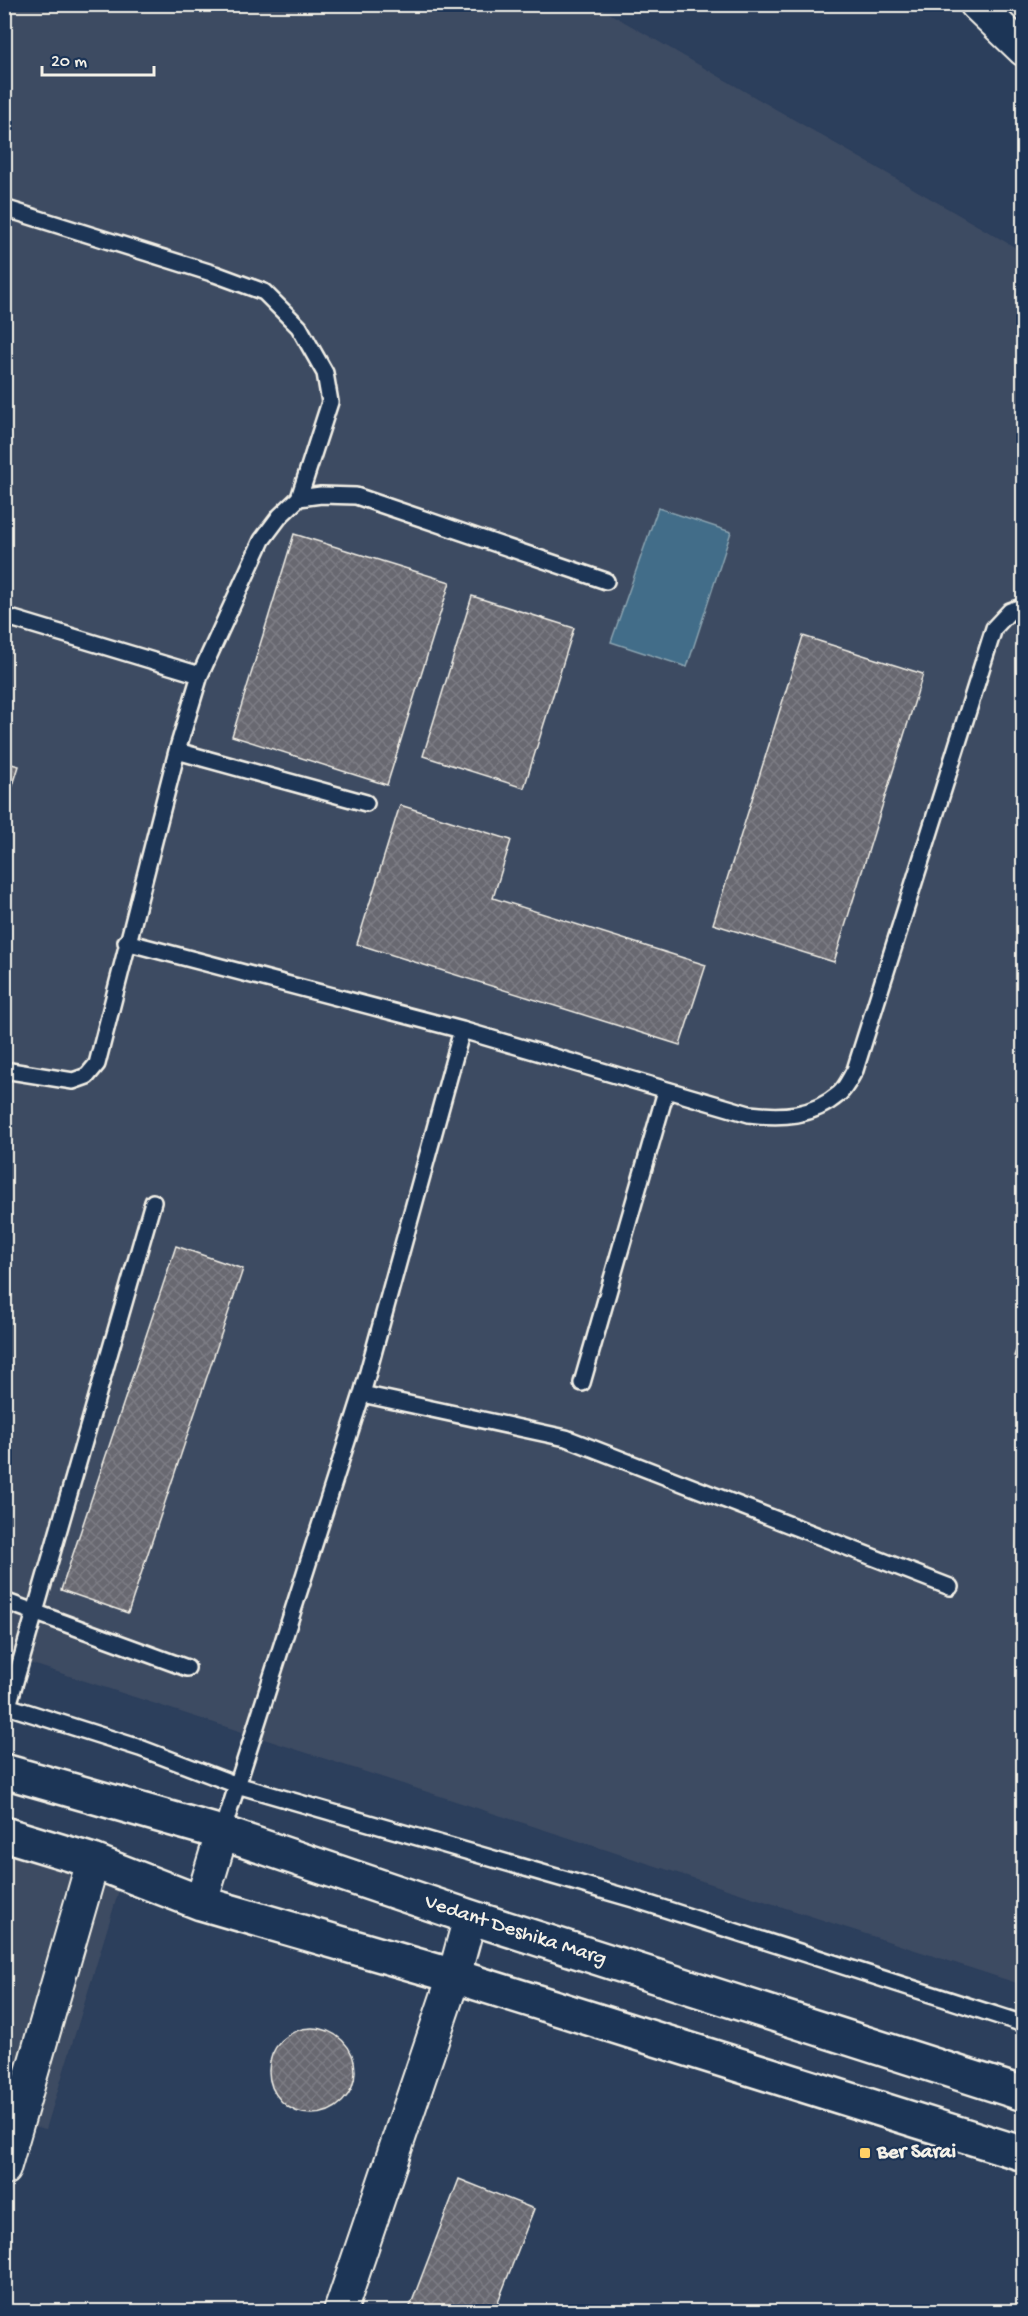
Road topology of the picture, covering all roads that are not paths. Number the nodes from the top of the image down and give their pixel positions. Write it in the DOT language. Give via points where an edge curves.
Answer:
graph roads {
  1 [pos="976,4"];
  2 [pos="1023,50"];
  3 [pos="4,208"];
  4 [pos="299,498"];
  5 [pos="606,581"];
  6 [pos="1023,606"];
  7 [pos="4,616"];
  8 [pos="200,675"];
  9 [pos="177,751"];
  10 [pos="366,803"];
  11 [pos="126,942"];
  12 [pos="462,1030"];
  13 [pos="4,1070"];
  14 [pos="666,1091"];
  15 [pos="153,1202"];
  16 [pos="582,1383"];
  17 [pos="362,1394"];
  18 [pos="950,1587"];
  19 [pos="4,1601"];
  20 [pos="36,1611"];
  21 [pos="187,1668"];
  22 [pos="6,1706"];
  23 [pos="4,1771"];
  24 [pos="237,1785"];
  25 [pos="222,1833"];
  26 [pos="4,1834"];
  27 [pos="93,1861"];
  28 [pos="201,1903"];
  29 [pos="470,1917"];
  30 [pos="454,1976"];
  31 [pos="1023,2024"];
  32 [pos="1023,2094"];
  33 [pos="1023,2154"];
  34 [pos="4,2169"];
  35 [pos="340,2312"];
  1 -- 2 [label="street"];
  3 -- 4 [label="lane" via="264,292 299,327 325,373 330,402"];
  4 -- 5 [label="lane" via="356,496"];
  4 -- 8 [label="lane" via="262,540"];
  6 -- 14 [label="lane" via="1010,611 994,628 855,1070 841,1093 814,1111 780,1118 748,1114"];
  7 -- 8 [label="lane"];
  8 -- 9 [label="lane"];
  9 -- 10 [label="lane"];
  9 -- 11 [label="lane"];
  11 -- 12 [label="lane"];
  11 -- 13 [label="lane" via="97,1064 87,1076 73,1081"];
  12 -- 14 [label="lane"];
  12 -- 17 [label="lane"];
  14 -- 16 [label="lane"];
  15 -- 20 [label="lane"];
  17 -- 18 [label="lane" via="566,1438"];
  17 -- 24 [label="lane"];
  19 -- 20 [label="lane"];
  20 -- 21 [label="lane"];
  20 -- 22 [label="lane"];
  22 -- 24 [label="lane" via="140,1748"];
  23 -- 25 [label="main road, Vedant Deshika Marg"];
  24 -- 25 [label="lane"];
  24 -- 31 [label="lane" via="640,1901"];
  25 -- 28 [label="street"];
  25 -- 29 [label="main road, Vedant Deshika Marg"];
  26 -- 27 [label="main road"];
  27 -- 28 [label="main road"];
  27 -- 34 [label="street"];
  28 -- 30 [label="main road"];
  29 -- 30 [label="street"];
  29 -- 32 [label="main road, Vedant Deshika Marg"];
  30 -- 33 [label="main road"];
  30 -- 35 [label="street"];
}
